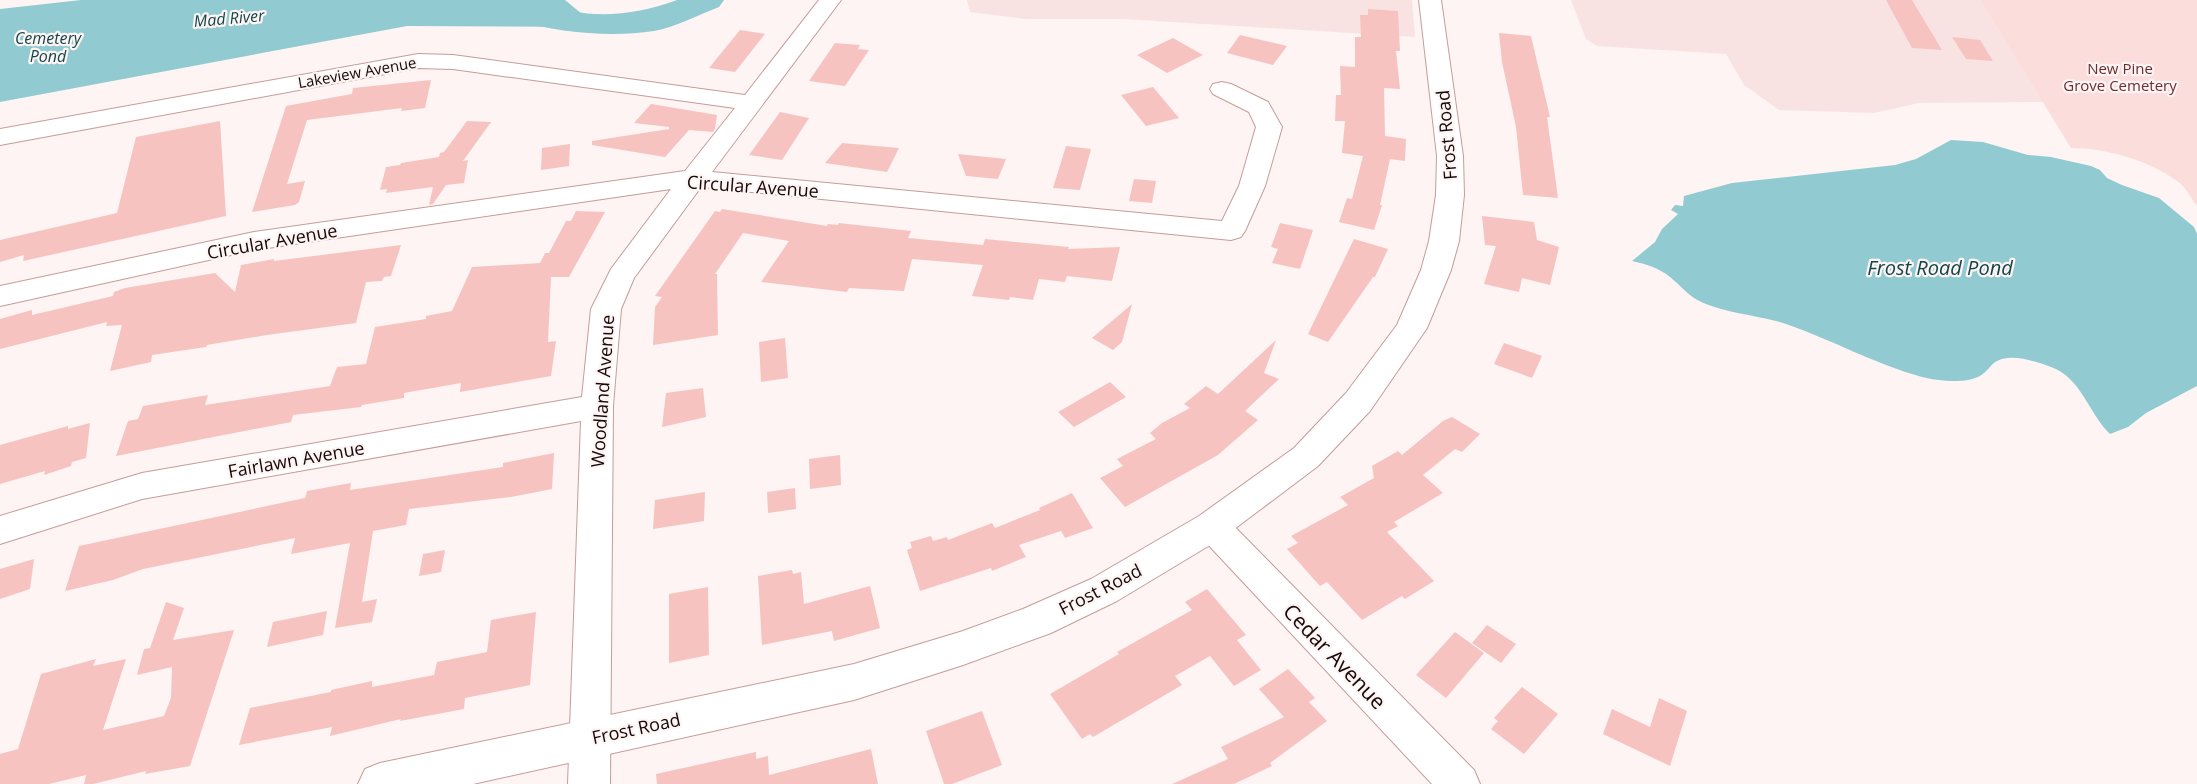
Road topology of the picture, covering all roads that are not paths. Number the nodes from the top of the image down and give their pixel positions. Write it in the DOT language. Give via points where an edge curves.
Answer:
graph roads {
  1 [pos="830,0"];
  2 [pos="1430,0"];
  3 [pos="1222,88"];
  4 [pos="752,103"];
  5 [pos="0,137"];
  6 [pos="694,178"];
  7 [pos="0,296"];
  8 [pos="597,406"];
  9 [pos="1212,526"];
  10 [pos="0,530"];
  11 [pos="592,737"];
  12 [pos="380,784"];
  13 [pos="590,784"];
  14 [pos="1459,784"];
  1 -- 4 [label="street, Woodland Avenue"];
  2 -- 9 [label="main road, Frost Road" via="1450,156 1450,195 1444,241 1425,298 1401,344 1358,402 1306,457"];
  3 -- 6 [label="street, Circular Avenue" via="1259,107 1269,127 1252,186 1231,231"];
  4 -- 5 [label="street, Lakeview Avenue" via="453,62 418,61"];
  4 -- 6 [label="street, Woodland Avenue"];
  6 -- 7 [label="street, Circular Avenue" via="254,241"];
  6 -- 8 [label="street, Woodland Avenue" via="621,276 606,309"];
  8 -- 10 [label="street, Fairlawn Avenue" via="142,486"];
  8 -- 11 [label="street, Woodland Avenue"];
  9 -- 11 [label="main road, Frost Road" via="1104,590 1037,621 963,648 854,682"];
  9 -- 14 [label="street, Cedar Avenue"];
  11 -- 12 [label="main road, Frost Road"];
  11 -- 13 [label="street, Woodland Avenue"];
}
